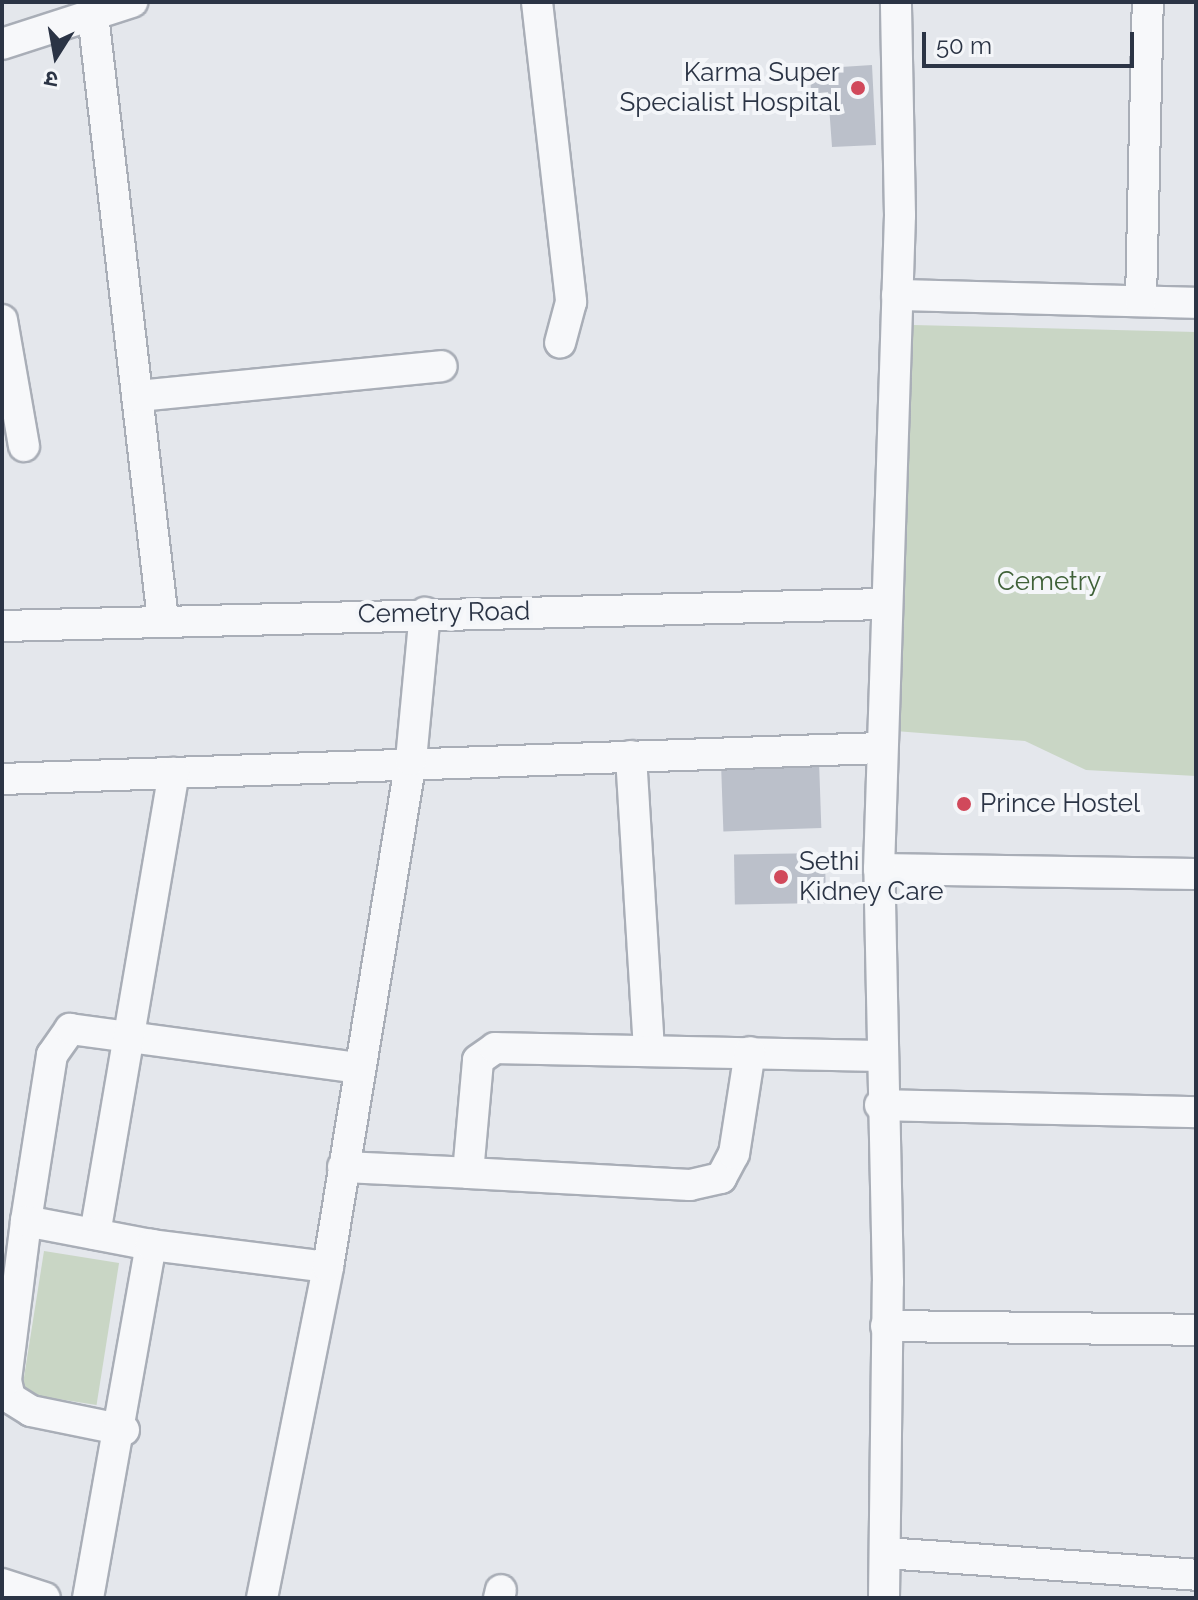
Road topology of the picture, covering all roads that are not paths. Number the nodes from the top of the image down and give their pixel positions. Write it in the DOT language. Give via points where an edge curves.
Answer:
graph roads {
  1 [pos="132,2"];
  2 [pos="537,2"];
  3 [pos="896,2"];
  4 [pos="1148,2"];
  5 [pos="93,15"];
  6 [pos="3,41"];
  7 [pos="897,295"];
  8 [pos="1141,301"];
  9 [pos="1196,303"];
  10 [pos="2,320"];
  11 [pos="560,343"];
  12 [pos="442,366"];
  13 [pos="138,396"];
  14 [pos="24,446"];
  15 [pos="886,604"];
  16 [pos="425,613"];
  17 [pos="163,620"];
  18 [pos="2,626"];
  19 [pos="880,748"];
  20 [pos="631,756"];
  21 [pos="411,760"];
  22 [pos="174,773"];
  23 [pos="2,779"];
  24 [pos="879,869"];
  25 [pos="1196,874"];
  26 [pos="134,1034"];
  27 [pos="649,1048"];
  28 [pos="750,1052"];
  29 [pos="878,1056"];
  30 [pos="358,1068"];
  31 [pos="880,1105"];
  32 [pos="1196,1112"];
  33 [pos="343,1167"];
  34 [pos="468,1173"];
  35 [pos="26,1221"];
  36 [pos="95,1234"];
  37 [pos="151,1245"];
  38 [pos="328,1267"];
  39 [pos="886,1326"];
  40 [pos="1196,1330"];
  41 [pos="124,1430"];
  42 [pos="885,1553"];
  43 [pos="1196,1575"];
  44 [pos="2,1584"];
  45 [pos="45,1598"];
  46 [pos="88,1598"];
  47 [pos="262,1598"];
  48 [pos="884,1598"];
  1 -- 5 [label="street"];
  2 -- 11 [label="street" via="571,302"];
  3 -- 7 [label="street"];
  4 -- 8 [label="street"];
  5 -- 6 [label="street"];
  5 -- 13 [label="street"];
  7 -- 8 [label="street"];
  7 -- 15 [label="street"];
  8 -- 9 [label="street"];
  10 -- 14 [label="street"];
  12 -- 13 [label="street"];
  13 -- 17 [label="street"];
  15 -- 16 [label="street, Cemetry Road"];
  15 -- 19 [label="street"];
  16 -- 17 [label="street, Cemetry Road"];
  16 -- 21 [label="street"];
  17 -- 18 [label="street, Cemetry Road"];
  19 -- 20 [label="street"];
  19 -- 24 [label="street"];
  20 -- 21 [label="street"];
  20 -- 27 [label="street"];
  21 -- 22 [label="street"];
  21 -- 30 [label="street"];
  22 -- 23 [label="street"];
  22 -- 26 [label="street"];
  24 -- 25 [label="street"];
  24 -- 29 [label="street"];
  26 -- 30 [label="street"];
  26 -- 35 [label="street" via="86,1027 62,1036 47,1079"];
  26 -- 36 [label="street"];
  27 -- 28 [label="street"];
  27 -- 34 [label="street" via="507,1045 483,1053"];
  28 -- 29 [label="street"];
  28 -- 34 [label="street" via="734,1154 721,1178 690,1185"];
  29 -- 31 [label="street"];
  30 -- 33 [label="street"];
  31 -- 32 [label="street"];
  31 -- 39 [label="street"];
  33 -- 34 [label="street"];
  33 -- 38 [label="street"];
  35 -- 36 [label="street"];
  35 -- 41 [label="street" via="6,1380 10,1398 31,1411"];
  36 -- 37 [label="street"];
  37 -- 38 [label="street"];
  37 -- 41 [label="street"];
  38 -- 47 [label="street"];
  39 -- 40 [label="street"];
  39 -- 42 [label="street"];
  41 -- 46 [label="street"];
  42 -- 43 [label="street"];
  42 -- 48 [label="street"];
  44 -- 45 [label="street"];
}
